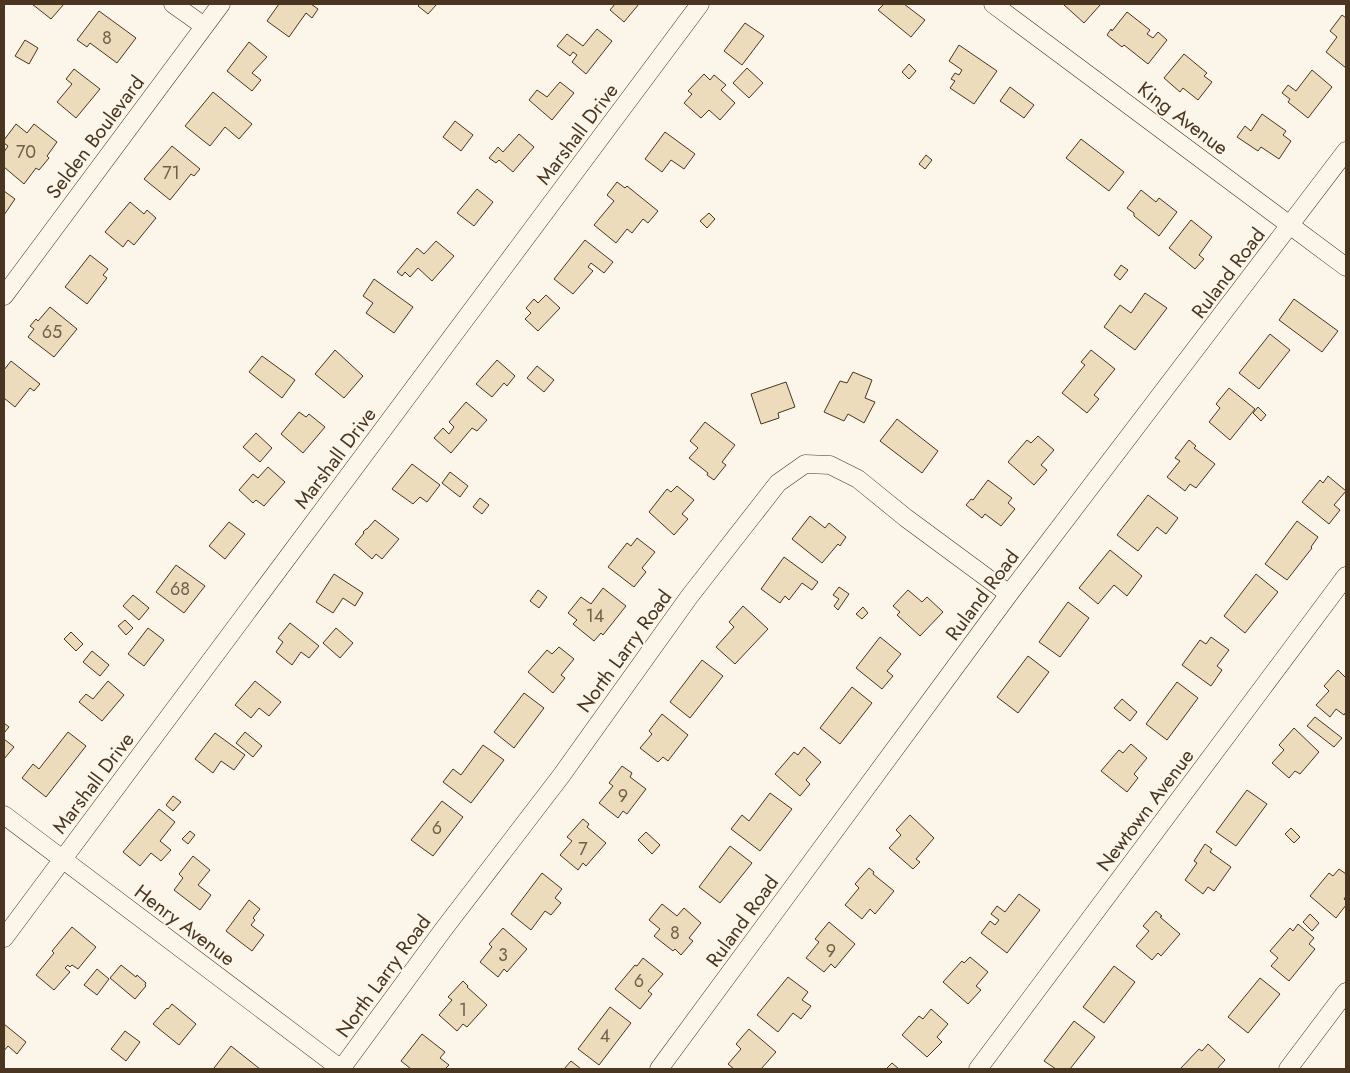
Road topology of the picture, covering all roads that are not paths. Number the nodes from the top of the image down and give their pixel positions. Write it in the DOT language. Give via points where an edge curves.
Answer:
graph roads {
  1 [pos="173,4"];
  2 [pos="221,4"];
  3 [pos="700,4"];
  4 [pos="993,4"];
  5 [pos="204,26"];
  6 [pos="1346,152"];
  7 [pos="1292,225"];
  8 [pos="1346,267"];
  9 [pos="4,296"];
  10 [pos="1346,576"];
  11 [pos="1009,594"];
  12 [pos="4,815"];
  13 [pos="63,859"];
  14 [pos="4,938"];
  15 [pos="1346,992"];
  16 [pos="341,1069"];
  17 [pos="659,1069"];
  18 [pos="978,1069"];
  19 [pos="1288,1069"];
  1 -- 5 [label="street"];
  2 -- 5 [label="street, Selden Boulevard"];
  3 -- 13 [label="street, Marshall Drive"];
  4 -- 7 [label="street, King Avenue"];
  5 -- 9 [label="street, Selden Boulevard"];
  6 -- 7 [label="street, Ruland Road"];
  7 -- 8 [label="street, King Avenue"];
  7 -- 11 [label="street, Ruland Road"];
  10 -- 18 [label="street, Newtown Avenue"];
  11 -- 16 [label="street, North Larry Road" via="858,479 830,465 806,464 778,483 689,596 560,776"];
  11 -- 17 [label="street, Ruland Road"];
  12 -- 13 [label="street, Henry Avenue"];
  13 -- 14 [label="street, Marshall Drive"];
  13 -- 16 [label="street, Henry Avenue"];
  15 -- 19 [label="street"];
}
